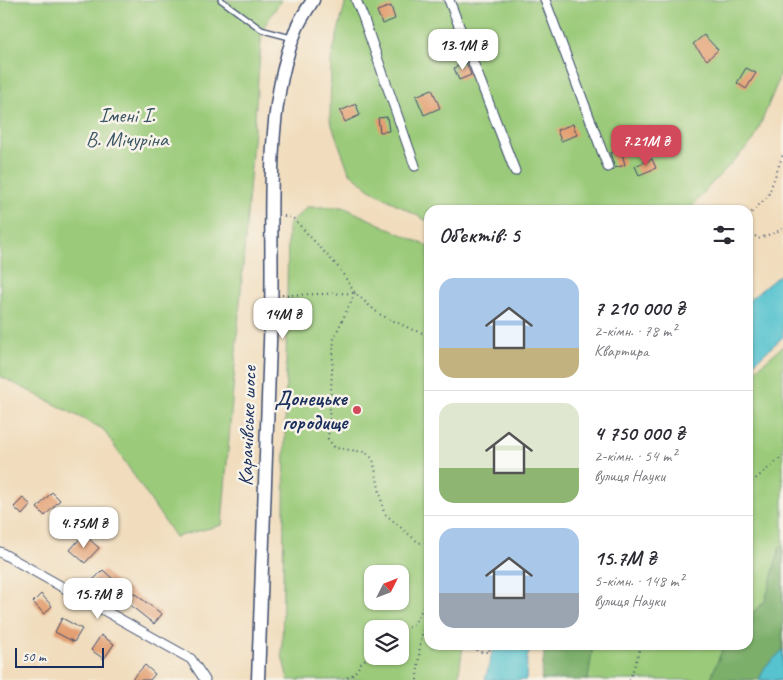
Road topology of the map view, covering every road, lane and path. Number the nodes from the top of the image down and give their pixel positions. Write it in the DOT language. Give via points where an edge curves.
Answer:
graph roads {
  1 [pos="222,0"];
  2 [pos="313,0"];
  3 [pos="356,0"];
  4 [pos="449,0"];
  5 [pos="545,0"];
  6 [pos="293,39"];
  7 [pos="783,154"];
  8 [pos="416,166"];
  9 [pos="608,168"];
  10 [pos="515,171"];
  11 [pos="753,211"];
  12 [pos="271,213"];
  13 [pos="783,229"];
  14 [pos="753,234"];
  15 [pos="355,293"];
  16 [pos="271,296"];
  17 [pos="424,333"];
  18 [pos="783,456"];
  19 [pos="753,482"];
  20 [pos="424,542"];
  21 [pos="0,552"];
  22 [pos="424,605"];
  23 [pos="424,626"];
  24 [pos="409,627"];
  25 [pos="477,650"];
  26 [pos="489,650"];
  27 [pos="639,650"];
  28 [pos="364,660"];
  29 [pos="205,680"];
  30 [pos="258,680"];
  31 [pos="343,680"];
  32 [pos="417,680"];
  33 [pos="630,680"];
  1 -- 6 [label="lane" via="262,30"];
  2 -- 6 [label="main road, Карачівське шосе"];
  3 -- 8 [label="street"];
  4 -- 10 [label="street"];
  5 -- 9 [label="street"];
  6 -- 12 [label="main road, Карачівське шосе" via="282,72 274,128"];
  7 -- 11 [label="path" via="768,196"];
  12 -- 15 [label="path" via="292,218 339,268"];
  12 -- 16 [label="main road, Карачівське шосе"];
  13 -- 14 [label="path" via="758,239"];
  15 -- 16 [label="path"];
  15 -- 17 [label="path" via="379,314"];
  15 -- 20 [label="path" via="334,338 328,439 335,448 365,452 373,459 384,513 419,543"];
  16 -- 30 [label="main road, Карачівське шосе"];
  18 -- 19 [label="path"];
  21 -- 29 [label="street" via="191,659"];
  22 -- 24 [label="path"];
  23 -- 32 [label="path"];
  25 -- 26 [label="path"];
  27 -- 33 [label="path"];
  28 -- 31 [label="path" via="354,674"];
}
